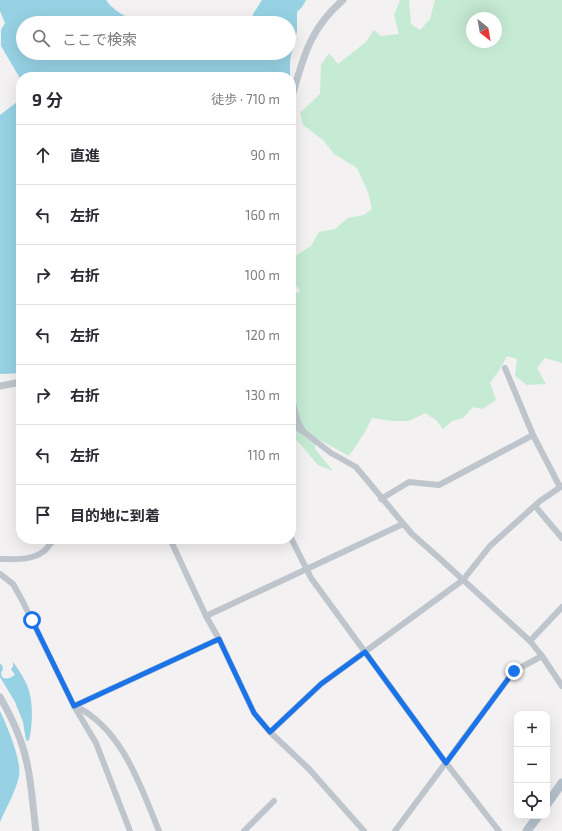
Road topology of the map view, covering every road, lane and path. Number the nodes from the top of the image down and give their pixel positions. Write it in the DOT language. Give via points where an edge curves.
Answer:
graph roads {
  1 [pos="343,0"];
  2 [pos="296,83"];
  3 [pos="505,368"];
  4 [pos="16,383"];
  5 [pos="0,386"];
  6 [pos="296,415"];
  7 [pos="296,427"];
  8 [pos="304,432"];
  9 [pos="533,435"];
  10 [pos="561,486"];
  11 [pos="381,499"];
  12 [pos="534,506"];
  13 [pos="403,524"];
  14 [pos="562,538"];
  15 [pos="50,544"];
  16 [pos="172,544"];
  17 [pos="294,544"];
  18 [pos="0,559"];
  19 [pos="306,569"];
  20 [pos="0,574"];
  21 [pos="463,580"];
  22 [pos="562,607"];
  23 [pos="206,616"];
  24 [pos="219,639"];
  25 [pos="530,641"];
  26 [pos="365,652"];
  27 [pos="542,656"];
  28 [pos="562,686"];
  29 [pos="0,697"];
  30 [pos="74,706"];
  31 [pos="270,732"];
  32 [pos="446,763"];
  33 [pos="562,783"];
  34 [pos="550,800"];
  35 [pos="274,801"];
  36 [pos="536,819"];
  37 [pos="36,831"];
  38 [pos="130,831"];
  39 [pos="159,831"];
  40 [pos="244,831"];
  41 [pos="364,831"];
  42 [pos="395,831"];
  43 [pos="499,831"];
  44 [pos="527,831"];
  1 -- 2 [label="street" via="313,36"];
  3 -- 9 [label="street"];
  4 -- 5 [label="street"];
  6 -- 8 [label="street"];
  7 -- 8 [label="street"];
  8 -- 11 [label="street" via="331,453 356,467"];
  9 -- 10 [label="street"];
  9 -- 11 [label="street" via="439,485 409,482"];
  10 -- 12 [label="street"];
  11 -- 13 [label="street"];
  12 -- 14 [label="street"];
  12 -- 21 [label="street" via="490,546"];
  13 -- 19 [label="street"];
  13 -- 21 [label="street"];
  15 -- 18 [label="street" via="44,552 35,556"];
  16 -- 23 [label="street"];
  17 -- 19 [label="street"];
  19 -- 23 [label="street"];
  19 -- 26 [label="street"];
  20 -- 30 [label="street" via="13,584 22,600"];
  21 -- 25 [label="street"];
  21 -- 26 [label="street"];
  22 -- 25 [label="street"];
  23 -- 24 [label="street"];
  24 -- 30 [label="street"];
  24 -- 31 [label="street" via="254,713"];
  25 -- 27 [label="street"];
  26 -- 31 [label="street" via="321,684"];
  26 -- 32 [label="street"];
  27 -- 28 [label="street"];
  27 -- 32 [label="street" via="514,671"];
  29 -- 37 [label="street" via="21,740"];
  30 -- 38 [label="street" via="96,743"];
  30 -- 39 [label="street" via="84,710 121,748 136,775"];
  31 -- 41 [label="street" via="309,769"];
  32 -- 42 [label="street"];
  32 -- 43 [label="street"];
  33 -- 34 [label="main road"];
  35 -- 40 [label="street"];
  36 -- 44 [label="main road"];
}
